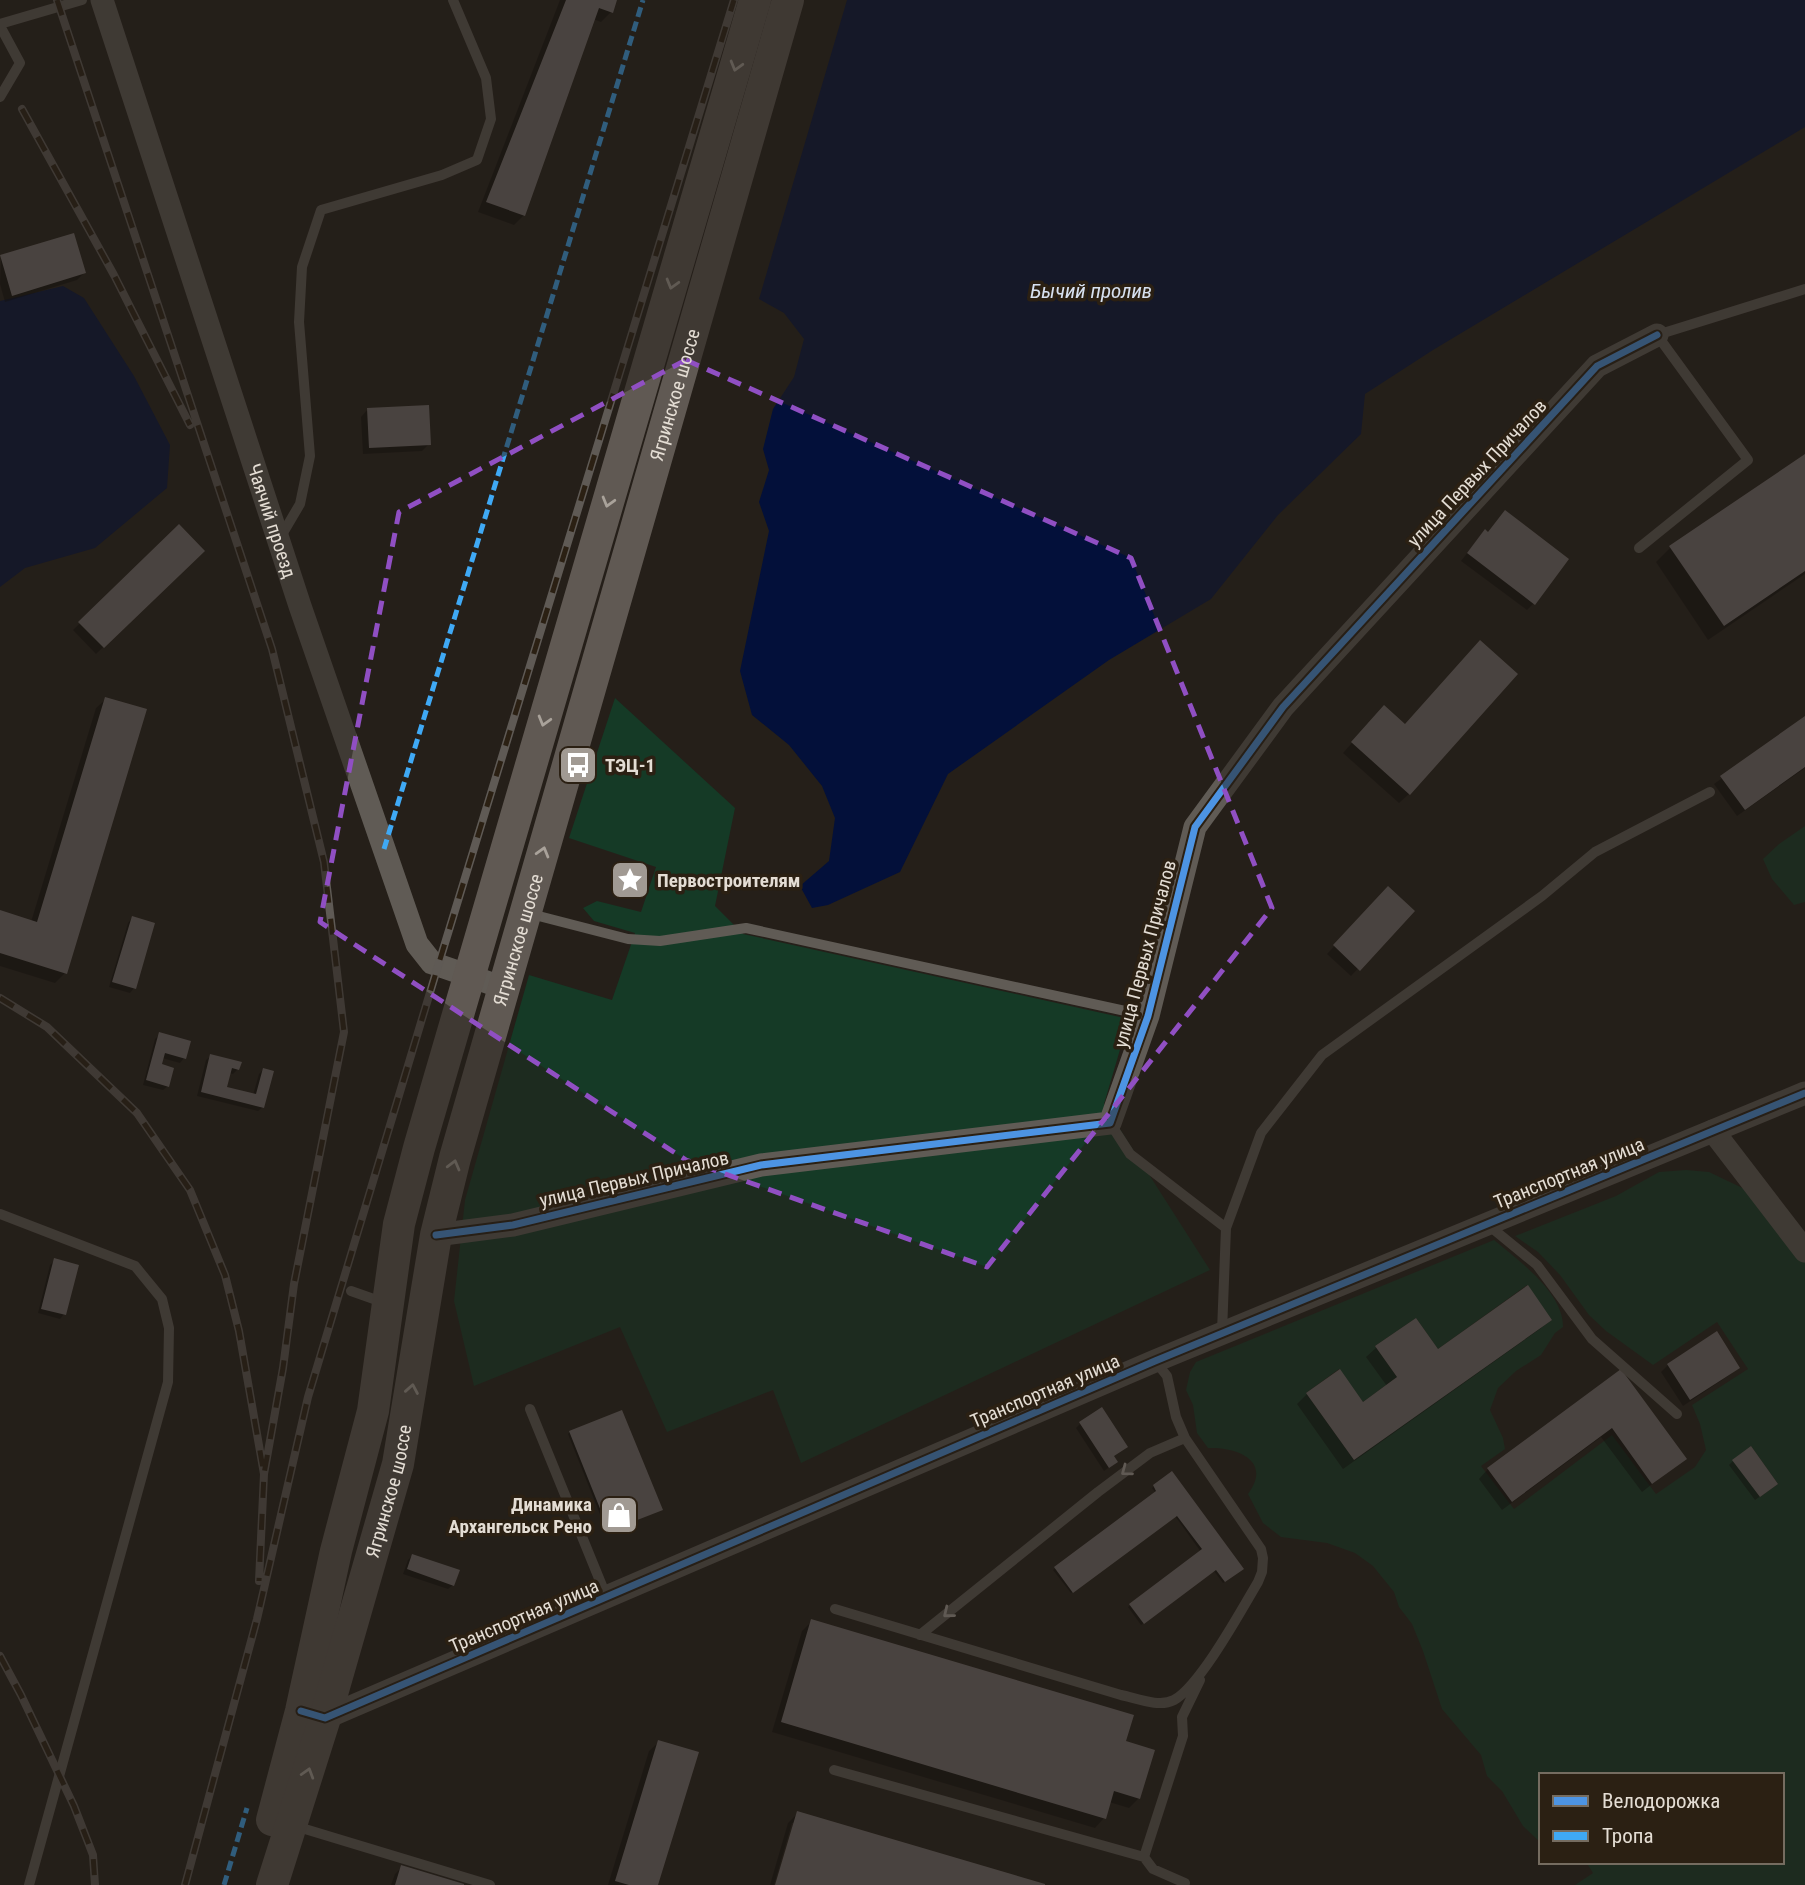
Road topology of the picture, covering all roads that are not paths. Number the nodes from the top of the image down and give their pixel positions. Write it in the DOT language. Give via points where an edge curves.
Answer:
graph roads {
  1 [pos="82,0"];
  2 [pos="102,0"];
  3 [pos="453,0"];
  4 [pos="755,0"];
  5 [pos="788,0"];
  6 [pos="0,25"];
  7 [pos="0,97"];
  8 [pos="1805,289"];
  9 [pos="1657,335"];
  10 [pos="279,541"];
  11 [pos="1639,548"];
  12 [pos="1710,792"];
  13 [pos="526,912"];
  14 [pos="469,977"];
  15 [pos="504,988"];
  16 [pos="1148,1016"];
  17 [pos="1805,1093"];
  18 [pos="1110,1123"];
  19 [pos="1713,1131"];
  20 [pos="0,1214"];
  21 [pos="1487,1224"];
  22 [pos="1226,1228"];
  23 [pos="436,1235"];
  24 [pos="1805,1251"];
  25 [pos="351,1291"];
  26 [pos="388,1304"];
  27 [pos="1222,1335"];
  28 [pos="1155,1361"];
  29 [pos="530,1409"];
  30 [pos="1677,1414"];
  31 [pos="1185,1438"];
  32 [pos="607,1598"];
  33 [pos="835,1609"];
  34 [pos="920,1634"];
  35 [pos="1209,1662"];
  36 [pos="313,1714"];
  37 [pos="834,1770"];
  38 [pos="282,1822"];
  39 [pos="1144,1857"];
  40 [pos="1185,1884"];
  41 [pos="29,1885"];
  42 [pos="252,1885"];
  43 [pos="272,1885"];
  44 [pos="490,1885"];
  1 -- 6 [label="lane"];
  2 -- 10 [label="street, Чаячий проезд"];
  3 -- 10 [label="lane" via="486,78 491,120 477,160 321,210 302,267 299,322 310,456 300,504"];
  4 -- 14 [label="main road, Ягринское шоссе, one-way"];
  13 -- 5 [label="main road, Ягринское шоссе, one-way"];
  6 -- 7 [label="lane" via="20,63"];
  8 -- 9 [label="lane"];
  9 -- 11 [label="lane" via="1748,460"];
  9 -- 16 [label="street, улица Первых Причалов" via="1597,366 1283,707 1195,827"];
  10 -- 14 [label="street, Чаячий проезд" via="417,944 432,963"];
  12 -- 22 [label="lane" via="1595,852 1542,896 1322,1055 1261,1133"];
  13 -- 15 [label="main road, Ягринское шоссе"];
  13 -- 16 [label="lane" via="628,939 660,941 746,928"];
  14 -- 15 [label="street, Чаячий проезд"];
  14 -- 26 [label="main road, Ягринское шоссе" via="399,1224"];
  23 -- 15 [label="main road, Ягринское шоссе, one-way"];
  16 -- 18 [label="street, улица Первых Причалов"];
  17 -- 19 [label="street, Транспортная улица"];
  18 -- 22 [label="lane" via="1130,1154"];
  18 -- 23 [label="street, улица Первых Причалов" via="761,1166 513,1225"];
  19 -- 21 [label="street, Транспортная улица"];
  19 -- 24 [label="street"];
  20 -- 41 [label="lane" via="135,1266 162,1299 169,1328 168,1382"];
  21 -- 27 [label="street, Транспортная улица"];
  21 -- 30 [label="lane" via="1537,1265 1592,1339"];
  22 -- 27 [label="lane"];
  36 -- 23 [label="main road, Ягринское шоссе, one-way" via="398,1464"];
  25 -- 26 [label="lane"];
  26 -- 36 [label="main road, Ягринское шоссе" via="373,1410 336,1551"];
  27 -- 28 [label="street, Транспортная улица"];
  28 -- 31 [label="lane" via="1167,1376"];
  28 -- 32 [label="street, Транспортная улица"];
  29 -- 32 [label="lane"];
  31 -- 34 [label="lane, one-way" via="1150,1453"];
  31 -- 35 [label="lane" via="1254,1537 1263,1558 1258,1582"];
  32 -- 36 [label="street, Транспортная улица"];
  33 -- 34 [label="lane"];
  34 -- 35 [label="lane" via="1160,1703 1174,1700"];
  35 -- 39 [label="lane" via="1182,1717 1183,1736"];
  36 -- 38 [label="main road, Ягринское шоссе"];
  37 -- 39 [label="lane"];
  38 -- 42 [label="main road, Ягринское шоссе"];
  38 -- 43 [label="main road, Ягринское шоссе"];
  38 -- 44 [label="lane"];
  39 -- 40 [label="lane" via="1153,1869"];
}
